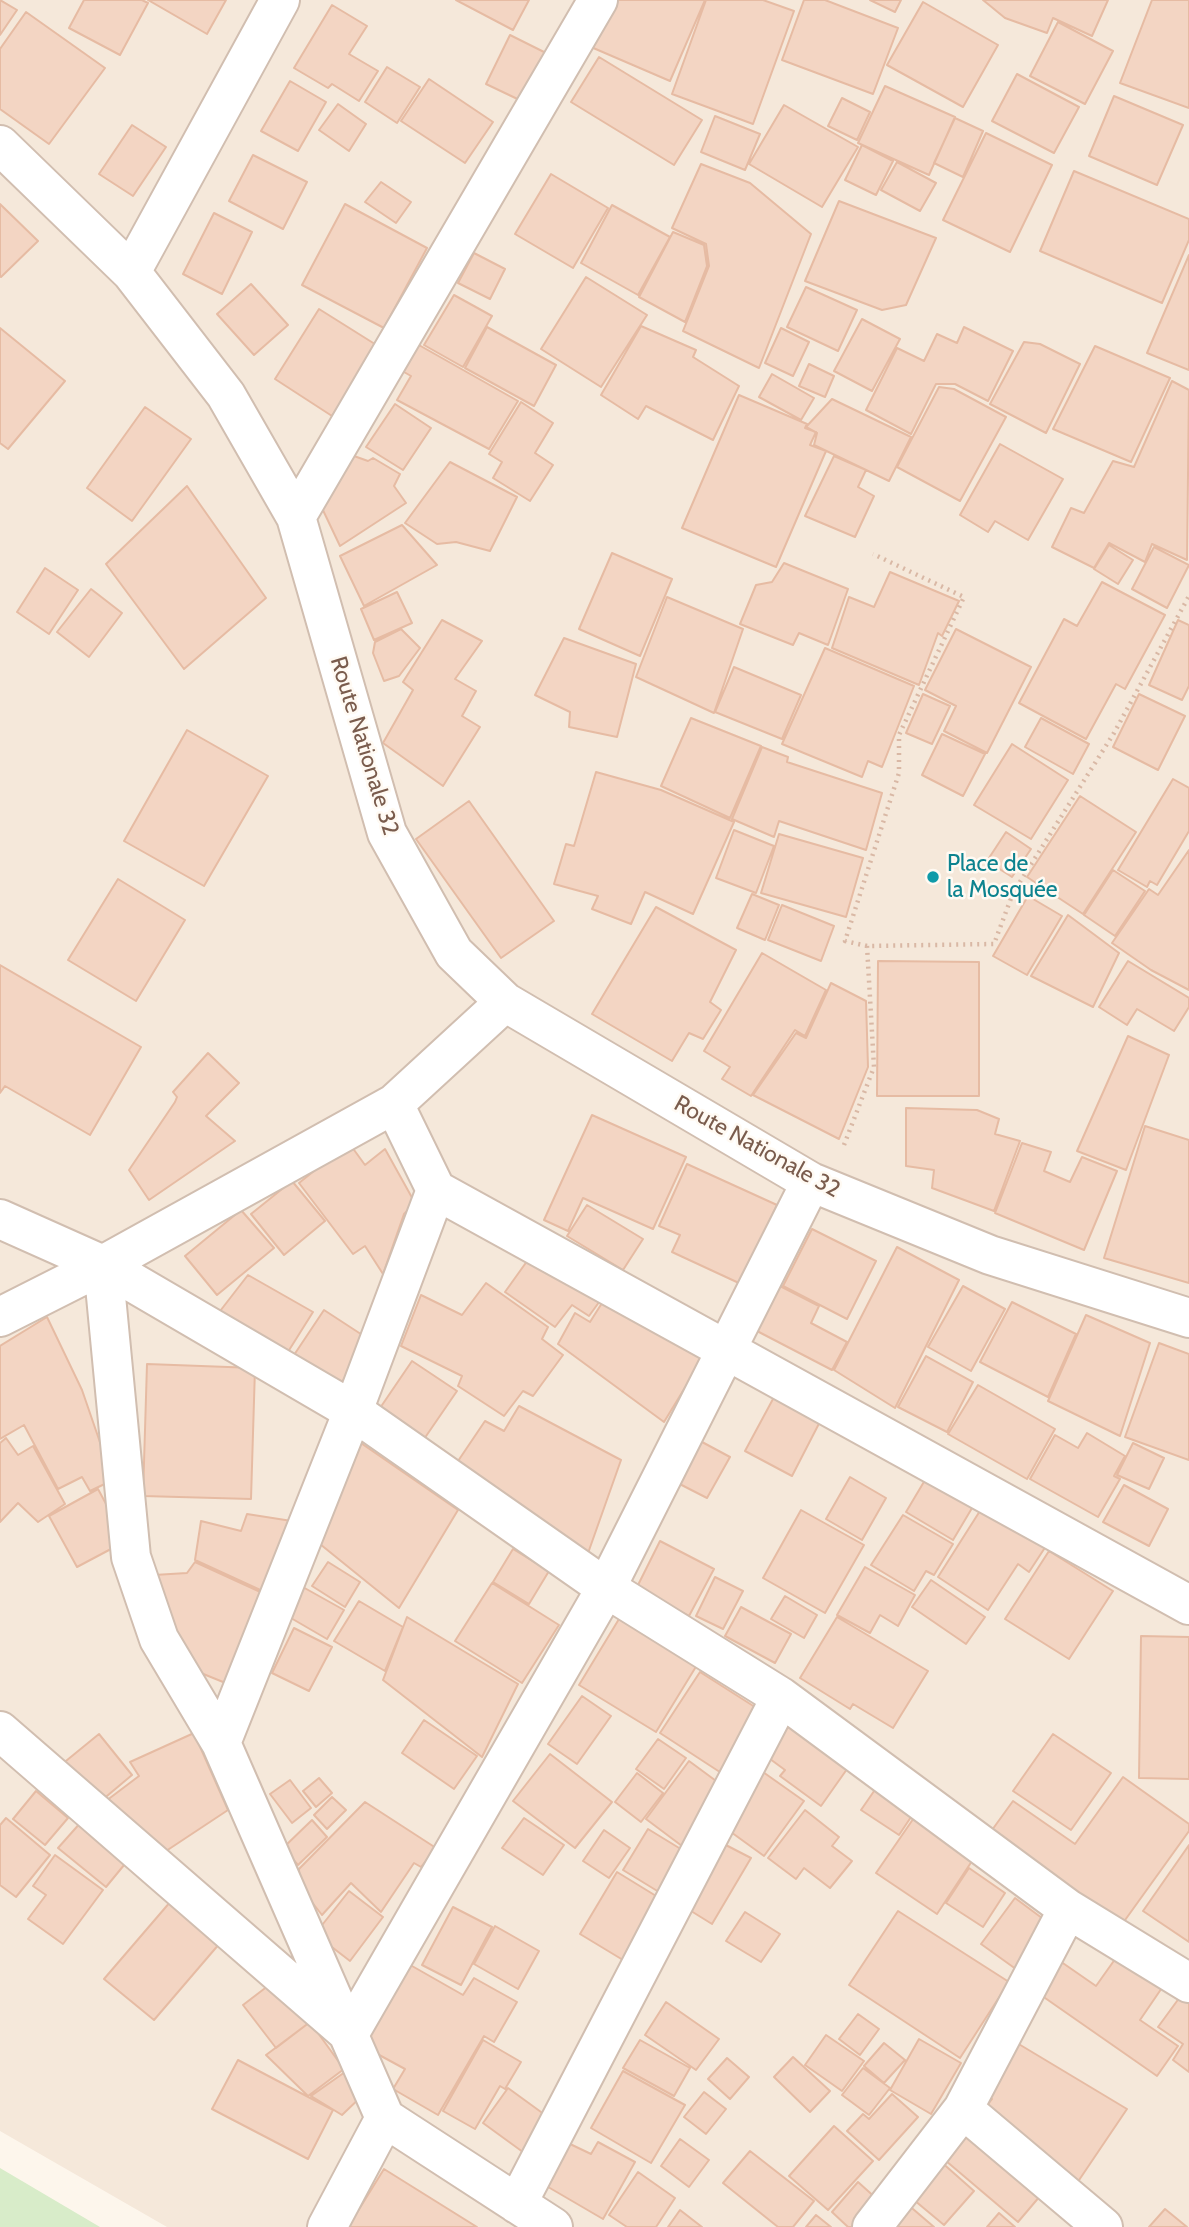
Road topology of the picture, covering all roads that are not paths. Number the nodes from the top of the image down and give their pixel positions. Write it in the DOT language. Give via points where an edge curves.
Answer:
graph roads {
  1 [pos="280,0"];
  2 [pos="598,0"];
  3 [pos="0,145"];
  4 [pos="131,272"];
  5 [pos="296,517"];
  6 [pos="505,1002"];
  7 [pos="394,1104"];
  8 [pos="818,1185"];
  9 [pos="436,1190"];
  10 [pos="0,1219"];
  11 [pos="103,1265"];
  12 [pos="0,1317"];
  13 [pos="1189,1318"];
  14 [pos="728,1348"];
  15 [pos="353,1411"];
  16 [pos="606,1588"];
  17 [pos="1189,1605"];
  18 [pos="781,1697"];
  19 [pos="0,1731"];
  20 [pos="221,1743"];
  21 [pos="1068,1909"];
  22 [pos="1189,1983"];
  23 [pos="349,2034"];
  24 [pos="962,2109"];
  25 [pos="385,2118"];
  26 [pos="517,2204"];
  27 [pos="327,2227"];
  28 [pos="553,2227"];
  29 [pos="872,2227"];
  30 [pos="1103,2227"];
  1 -- 4 [label="street"];
  2 -- 5 [label="street"];
  3 -- 4 [label="street, Route Nationale 32"];
  4 -- 5 [label="street, Route Nationale 32" via="226,395"];
  5 -- 6 [label="street, Route Nationale 32" via="387,833 454,953"];
  6 -- 7 [label="street"];
  6 -- 8 [label="street, Route Nationale 32"];
  7 -- 9 [label="street"];
  7 -- 11 [label="street"];
  8 -- 13 [label="street, Route Nationale 32" via="990,1255"];
  8 -- 14 [label="street"];
  9 -- 14 [label="street"];
  9 -- 15 [label="street"];
  10 -- 11 [label="street"];
  11 -- 12 [label="street"];
  11 -- 15 [label="street"];
  11 -- 20 [label="street" via="131,1557 159,1639"];
  14 -- 16 [label="street"];
  14 -- 17 [label="street"];
  15 -- 16 [label="street"];
  15 -- 20 [label="street"];
  16 -- 18 [label="street"];
  16 -- 23 [label="street"];
  18 -- 21 [label="street"];
  18 -- 26 [label="street"];
  19 -- 23 [label="street"];
  20 -- 23 [label="street"];
  21 -- 22 [label="street"];
  21 -- 24 [label="street"];
  23 -- 25 [label="street"];
  24 -- 29 [label="street"];
  24 -- 30 [label="street"];
  25 -- 26 [label="street"];
  25 -- 27 [label="street"];
  26 -- 28 [label="street"];
}
